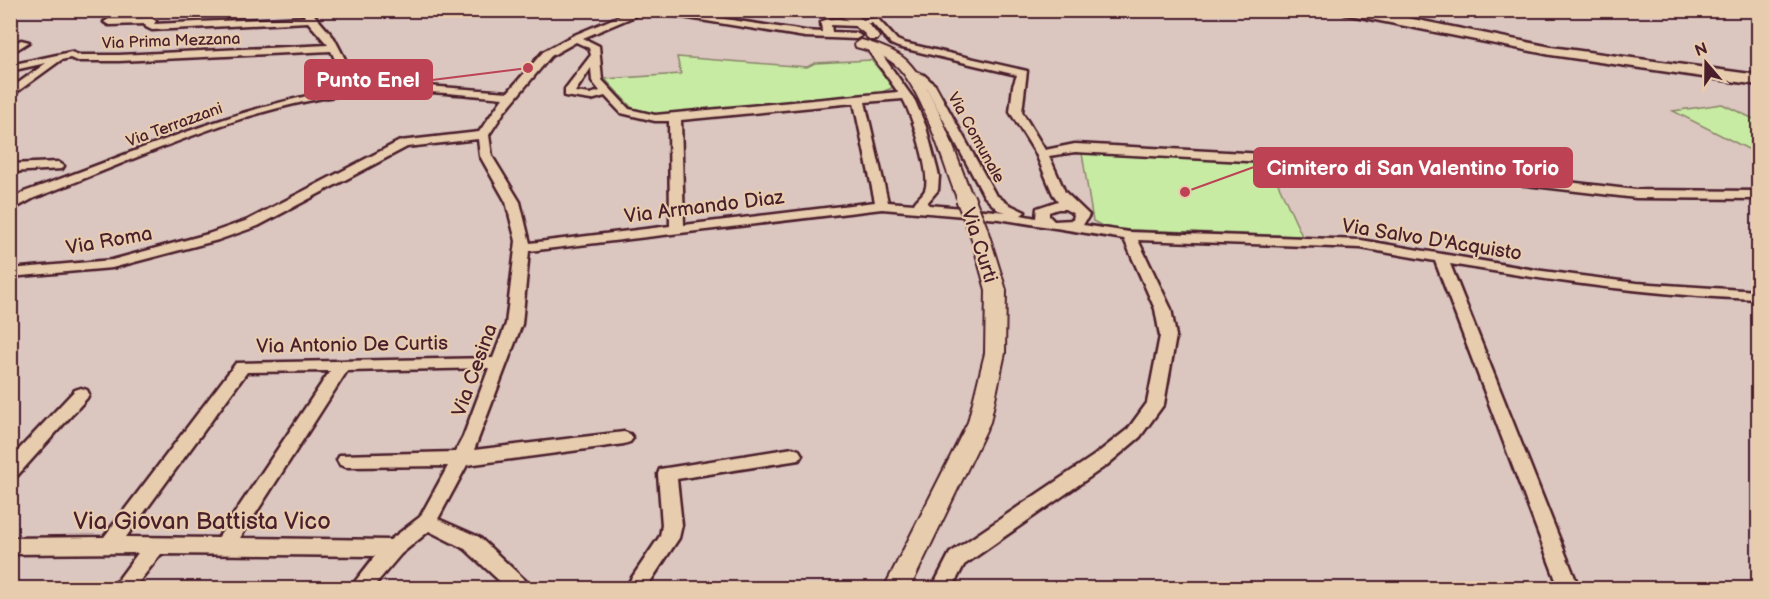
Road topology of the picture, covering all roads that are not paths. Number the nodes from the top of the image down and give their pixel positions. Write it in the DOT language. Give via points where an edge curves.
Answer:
graph roads {
  1 [pos="821,10"];
  2 [pos="840,10"];
  3 [pos="1345,10"];
  4 [pos="1373,10"];
  5 [pos="633,11"];
  6 [pos="308,15"];
  7 [pos="831,20"];
  8 [pos="109,22"];
  9 [pos="831,36"];
  10 [pos="865,37"];
  11 [pos="575,38"];
  12 [pos="24,42"];
  13 [pos="334,48"];
  14 [pos="10,51"];
  15 [pos="596,55"];
  16 [pos="60,58"];
  17 [pos="10,68"];
  18 [pos="908,72"];
  19 [pos="1758,73"];
  20 [pos="1758,80"];
  21 [pos="355,90"];
  22 [pos="607,92"];
  23 [pos="10,94"];
  24 [pos="906,94"];
  25 [pos="511,96"];
  26 [pos="859,101"];
  27 [pos="675,117"];
  28 [pos="483,135"];
  29 [pos="1042,154"];
  30 [pos="10,168"];
  31 [pos="41,190"];
  32 [pos="10,191"];
  33 [pos="1758,195"];
  34 [pos="1052,203"];
  35 [pos="886,205"];
  36 [pos="923,205"];
  37 [pos="10,207"];
  38 [pos="1020,212"];
  39 [pos="1078,213"];
  40 [pos="999,215"];
  41 [pos="1049,223"];
  42 [pos="1064,226"];
  43 [pos="677,228"];
  44 [pos="1099,232"];
  45 [pos="1129,236"];
  46 [pos="524,248"];
  47 [pos="1440,256"];
  48 [pos="10,273"];
  49 [pos="1758,296"];
  50 [pos="499,363"];
  51 [pos="342,365"];
  52 [pos="81,394"];
  53 [pos="624,438"];
  54 [pos="793,455"];
  55 [pos="459,459"];
  56 [pos="346,460"];
  57 [pos="10,471"];
  58 [pos="427,522"];
  59 [pos="109,545"];
  60 [pos="156,545"];
  61 [pos="10,546"];
  62 [pos="224,546"];
  63 [pos="394,548"];
  64 [pos="122,588"];
  65 [pos="360,588"];
  66 [pos="520,588"];
  67 [pos="635,588"];
  68 [pos="897,588"];
  69 [pos="942,588"];
  70 [pos="1569,588"];
  1 -- 7 [label="street"];
  2 -- 10 [label="main road, Via Curti"];
  3 -- 20 [label="highway" via="1551,51"];
  4 -- 19 [label="highway" via="1547,43"];
  5 -- 9 [label="street"];
  5 -- 11 [label="street"];
  6 -- 8 [label="street" via="152,27 151,21"];
  6 -- 13 [label="street"];
  7 -- 9 [label="street" via="824,24"];
  7 -- 10 [label="street"];
  9 -- 10 [label="street"];
  10 -- 18 [label="main road, Via Curti"];
  10 -- 24 [label="street, Via Curti"];
  10 -- 29 [label="street, Via Curti" via="874,20 901,45 1023,73 1016,112"];
  11 -- 15 [label="street" via="594,46"];
  11 -- 25 [label="street" via="547,54"];
  12 -- 14 [label="street"];
  13 -- 16 [label="street, Via Prima Mezzana"];
  13 -- 21 [label="street"];
  15 -- 22 [label="street" via="597,81"];
  15 -- 22 [label="street" via="569,93 591,97"];
  16 -- 17 [label="street, Via Prima Mezzana"];
  16 -- 23 [label="street"];
  18 -- 38 [label="street, Via Comunale" via="931,87 990,196 1004,207"];
  18 -- 68 [label="main road, Via Curti, bridge" via="925,102 979,232 996,290 995,353 979,422"];
  21 -- 25 [label="street, Via Terrazzani" via="415,88"];
  21 -- 31 [label="street, Via Terrazzani" via="229,121"];
  22 -- 27 [label="street" via="625,111 647,117"];
  24 -- 26 [label="street"];
  24 -- 36 [label="street, Via Curti" via="933,176 932,190"];
  25 -- 28 [label="street"];
  26 -- 27 [label="street"];
  26 -- 35 [label="street"];
  27 -- 43 [label="street"];
  28 -- 46 [label="street, Via Cesina" via="486,156 513,202"];
  28 -- 48 [label="street, Via Roma" via="404,144 253,223 213,237 112,264"];
  29 -- 33 [label="street" via="1075,148 1285,159 1636,194"];
  29 -- 34 [label="street, Via Curti"];
  30 -- 31 [label="street" via="58,166"];
  31 -- 32 [label="street"];
  31 -- 37 [label="street, Via Terrazzani"];
  34 -- 38 [label="street"];
  34 -- 39 [label="street"];
  34 -- 41 [label="street" via="1042,217"];
  35 -- 36 [label="street, Via Armando Diaz"];
  35 -- 43 [label="street, Via Armando Diaz"];
  36 -- 40 [label="street, Via Armando Diaz" via="951,213"];
  38 -- 40 [label="street"];
  39 -- 42 [label="street" via="1078,223"];
  39 -- 44 [label="street"];
  40 -- 41 [label="street"];
  41 -- 42 [label="street"];
  42 -- 44 [label="street, Via Salvo D'Acquisto"];
  43 -- 46 [label="street, Via Armando Diaz"];
  44 -- 45 [label="street, Via Salvo D'Acquisto"];
  45 -- 47 [label="street, Via Salvo D'Acquisto" via="1361,244"];
  45 -- 69 [label="street" via="1163,309 1168,336 1155,404 1134,433 1101,460 957,559"];
  46 -- 50 [label="street, Via Cesina" via="513,324"];
  47 -- 49 [label="street, Via Salvo D'Acquisto" via="1635,287"];
  47 -- 70 [label="street"];
  50 -- 51 [label="street, Via Antonio De Curtis"];
  50 -- 55 [label="street, Via Cesina"];
  51 -- 59 [label="street, Via Antonio De Curtis" via="242,367"];
  51 -- 62 [label="street"];
  52 -- 57 [label="street"];
  53 -- 55 [label="street"];
  54 -- 67 [label="street" via="667,474 672,525 669,538"];
  55 -- 56 [label="street"];
  55 -- 58 [label="street, Via Cesina"];
  58 -- 63 [label="street, Via Cesina"];
  58 -- 66 [label="street" via="472,543"];
  59 -- 60 [label="street, Via Giovan Battista Vico"];
  59 -- 61 [label="street, Via Giovan Battista Vico"];
  60 -- 62 [label="street, Via Giovan Battista Vico"];
  60 -- 64 [label="street"];
  62 -- 63 [label="street, Via Giovan Battista Vico"];
  63 -- 65 [label="street, Via Cesina"];
}
